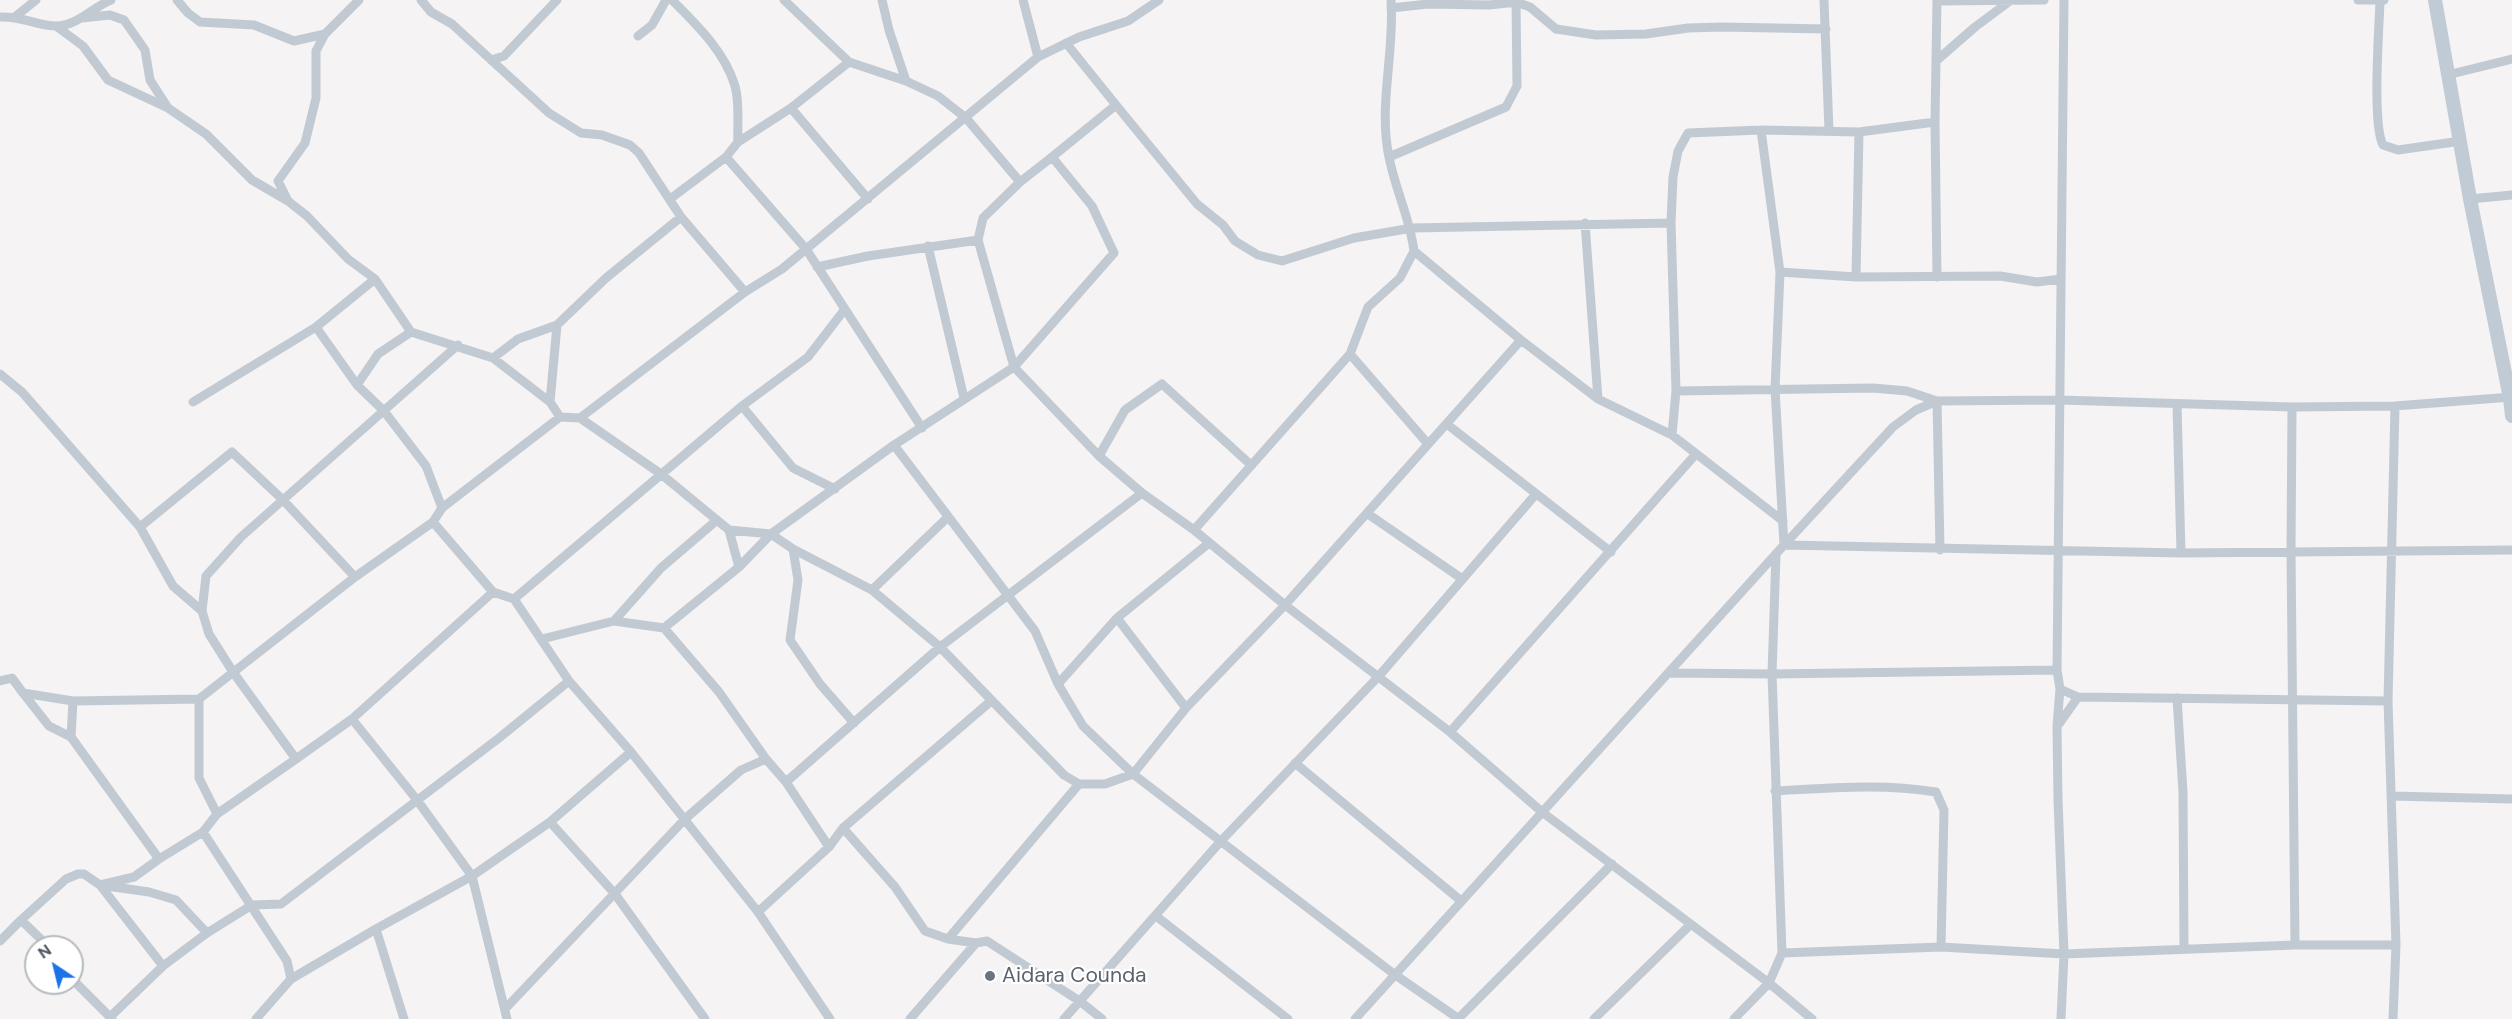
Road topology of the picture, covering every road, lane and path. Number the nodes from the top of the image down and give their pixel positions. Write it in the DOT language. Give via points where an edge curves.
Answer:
graph roads {
  1 [pos="36,0"];
  2 [pos="111,0"];
  3 [pos="177,0"];
  4 [pos="359,0"];
  5 [pos="421,0"];
  6 [pos="557,0"];
  7 [pos="666,0"];
  8 [pos="672,0"];
  9 [pos="784,0"];
  10 [pos="882,0"];
  11 [pos="1023,0"];
  12 [pos="1159,0"];
  13 [pos="1824,0"];
  14 [pos="1937,0"];
  15 [pos="2044,0"];
  16 [pos="2064,0"];
  17 [pos="2358,0"];
  18 [pos="2382,0"];
  19 [pos="2435,0"];
  20 [pos="1516,1"];
  21 [pos="2010,1"];
  22 [pos="1391,4"];
  23 [pos="16,16"];
  24 [pos="0,17"];
  25 [pos="82,18"];
  26 [pos="56,26"];
  27 [pos="1826,29"];
  28 [pos="325,34"];
  29 [pos="638,36"];
  30 [pos="1066,43"];
  31 [pos="1038,57"];
  32 [pos="2512,58"];
  33 [pos="491,60"];
  34 [pos="1936,61"];
  35 [pos="849,62"];
  36 [pos="2447,75"];
  37 [pos="906,81"];
  38 [pos="1116,105"];
  39 [pos="168,108"];
  40 [pos="791,108"];
  41 [pos="966,118"];
  42 [pos="1935,122"];
  43 [pos="1761,130"];
  44 [pos="1829,131"];
  45 [pos="1859,132"];
  46 [pos="2461,141"];
  47 [pos="738,142"];
  48 [pos="1052,157"];
  49 [pos="1389,157"];
  50 [pos="726,158"];
  51 [pos="1020,182"];
  52 [pos="2512,195"];
  53 [pos="868,199"];
  54 [pos="2470,199"];
  55 [pos="670,200"];
  56 [pos="288,201"];
  57 [pos="681,217"];
  58 [pos="1585,223"];
  59 [pos="1671,223"];
  60 [pos="1412,228"];
  61 [pos="978,240"];
  62 [pos="928,246"];
  63 [pos="806,249"];
  64 [pos="1414,251"];
  65 [pos="817,267"];
  66 [pos="1780,272"];
  67 [pos="1856,277"];
  68 [pos="1937,277"];
  69 [pos="375,279"];
  70 [pos="2061,279"];
  71 [pos="745,292"];
  72 [pos="845,309"];
  73 [pos="557,325"];
  74 [pos="316,327"];
  75 [pos="411,332"];
  76 [pos="1521,340"];
  77 [pos="458,345"];
  78 [pos="1350,354"];
  79 [pos="493,358"];
  80 [pos="1014,368"];
  81 [pos="0,374"];
  82 [pos="357,385"];
  83 [pos="1775,389"];
  84 [pos="1676,391"];
  85 [pos="964,398"];
  86 [pos="2511,398"];
  87 [pos="1598,399"];
  88 [pos="2060,400"];
  89 [pos="1936,401"];
  90 [pos="193,402"];
  91 [pos="550,402"];
  92 [pos="2177,405"];
  93 [pos="742,406"];
  94 [pos="2395,406"];
  95 [pos="2292,407"];
  96 [pos="384,411"];
  97 [pos="2512,416"];
  98 [pos="560,417"];
  99 [pos="579,418"];
  100 [pos="1448,425"];
  101 [pos="922,428"];
  102 [pos="1672,435"];
  103 [pos="1428,444"];
  104 [pos="894,445"];
  105 [pos="1695,455"];
  106 [pos="1099,456"];
  107 [pos="1251,465"];
  108 [pos="661,474"];
  109 [pos="834,489"];
  110 [pos="1142,493"];
  111 [pos="1536,495"];
  112 [pos="283,500"];
  113 [pos="442,508"];
  114 [pos="1368,514"];
  115 [pos="948,517"];
  116 [pos="717,520"];
  117 [pos="1783,521"];
  118 [pos="433,522"];
  119 [pos="140,527"];
  120 [pos="729,530"];
  121 [pos="1194,530"];
  122 [pos="771,534"];
  123 [pos="1209,543"];
  124 [pos="1784,545"];
  125 [pos="793,549"];
  126 [pos="1940,550"];
  127 [pos="2512,550"];
  128 [pos="2057,551"];
  129 [pos="1611,552"];
  130 [pos="2291,552"];
  131 [pos="2391,552"];
  132 [pos="2181,553"];
  133 [pos="1776,554"];
  134 [pos="739,567"];
  135 [pos="355,577"];
  136 [pos="1461,578"];
  137 [pos="872,590"];
  138 [pos="493,592"];
  139 [pos="1008,597"];
  140 [pos="514,599"];
  141 [pos="1285,605"];
  142 [pos="202,612"];
  143 [pos="1117,618"];
  144 [pos="614,621"];
  145 [pos="664,628"];
  146 [pos="542,639"];
  147 [pos="940,647"];
  148 [pos="2057,670"];
  149 [pos="233,672"];
  150 [pos="1670,673"];
  151 [pos="1772,674"];
  152 [pos="1378,677"];
  153 [pos="0,681"];
  154 [pos="569,681"];
  155 [pos="1058,684"];
  156 [pos="2060,689"];
  157 [pos="23,693"];
  158 [pos="2078,697"];
  159 [pos="2177,698"];
  160 [pos="199,699"];
  161 [pos="73,701"];
  162 [pos="991,701"];
  163 [pos="2292,701"];
  164 [pos="2388,701"];
  165 [pos="1186,708"];
  166 [pos="352,719"];
  167 [pos="854,723"];
  168 [pos="2057,726"];
  169 [pos="1450,732"];
  170 [pos="71,737"];
  171 [pos="631,753"];
  172 [pos="296,759"];
  173 [pos="766,759"];
  174 [pos="1295,763"];
  175 [pos="1133,774"];
  176 [pos="786,782"];
  177 [pos="1078,784"];
  178 [pos="1775,791"];
  179 [pos="2392,796"];
  180 [pos="2512,799"];
  181 [pos="417,800"];
  182 [pos="1542,812"];
  183 [pos="217,814"];
  184 [pos="685,819"];
  185 [pos="550,822"];
  186 [pos="843,828"];
  187 [pos="203,832"];
  188 [pos="1220,842"];
  189 [pos="829,848"];
  190 [pos="159,859"];
  191 [pos="1612,864"];
  192 [pos="472,876"];
  193 [pos="100,885"];
  194 [pos="615,894"];
  195 [pos="1460,900"];
  196 [pos="252,905"];
  197 [pos="758,912"];
  198 [pos="1156,916"];
  199 [pos="21,920"];
  200 [pos="1690,925"];
  201 [pos="376,929"];
  202 [pos="207,933"];
  203 [pos="37,935"];
  204 [pos="948,939"];
  205 [pos="0,941"];
  206 [pos="976,943"];
  207 [pos="2295,945"];
  208 [pos="2396,945"];
  209 [pos="1941,947"];
  210 [pos="2184,948"];
  211 [pos="1782,953"];
  212 [pos="2064,954"];
  213 [pos="163,966"];
  214 [pos="1394,975"];
  215 [pos="291,979"];
  216 [pos="1769,983"];
  217 [pos="84,991"];
  218 [pos="1081,1002"];
  219 [pos="506,1014"];
  220 [pos="402,1015"];
  221 [pos="111,1018"];
  222 [pos="703,1018"];
  223 [pos="827,1018"];
  224 [pos="256,1019"];
  225 [pos="392,1019"];
  226 [pos="910,1019"];
  227 [pos="1064,1019"];
  228 [pos="1101,1019"];
  229 [pos="1288,1019"];
  230 [pos="1355,1019"];
  231 [pos="1458,1019"];
  232 [pos="1594,1019"];
  233 [pos="1734,1019"];
  234 [pos="1812,1019"];
  235 [pos="2061,1019"];
  236 [pos="2393,1019"];
  1 -- 23 [label="street"];
  2 -- 25 [label="street"];
  3 -- 28 [label="street" via="200,22 254,25 294,41"];
  4 -- 28 [label="street"];
  5 -- 33 [label="street"];
  6 -- 33 [label="street" via="504,56"];
  7 -- 29 [label="street" via="652,25"];
  8 -- 47 [label="street" via="725,61 735,88"];
  9 -- 35 [label="street"];
  10 -- 37 [label="street"];
  11 -- 31 [label="street"];
  12 -- 30 [label="street" via="1128,21"];
  13 -- 27 [label="street"];
  14 -- 21 [label="street"];
  14 -- 34 [label="street"];
  15 -- 21 [label="street"];
  16 -- 70 [label="street"];
  17 -- 18 [label="street"];
  18 -- 46 [label="street" via="2378,113 2383,145 2398,150"];
  19 -- 36 [label="main road"];
  20 -- 22 [label="street" via="1489,5"];
  20 -- 27 [label="street" via="1530,7 1556,29 1596,35 1722,27"];
  20 -- 49 [label="street" via="1517,86 1506,107"];
  21 -- 34 [label="street"];
  22 -- 49 [label="street" via="1385,97"];
  23 -- 24 [label="street"];
  23 -- 26 [label="street"];
  25 -- 26 [label="street"];
  25 -- 39 [label="street" via="110,15 123,20 146,50 150,80"];
  26 -- 39 [label="street" via="83,46 108,80"];
  27 -- 44 [label="street"];
  28 -- 56 [label="street" via="316,51 316,98 305,143 278,181"];
  30 -- 31 [label="street"];
  30 -- 38 [label="street"];
  31 -- 41 [label="street"];
  32 -- 36 [label="street"];
  33 -- 55 [label="street" via="549,113 581,133 602,135 630,145"];
  34 -- 42 [label="street"];
  35 -- 37 [label="street"];
  35 -- 40 [label="street"];
  36 -- 46 [label="main road"];
  37 -- 41 [label="street" via="938,96"];
  38 -- 48 [label="street"];
  38 -- 60 [label="street" via="1197,204 1223,225 1235,241 1258,255 1282,261 1354,238"];
  39 -- 56 [label="street" via="206,134 252,180"];
  40 -- 47 [label="street"];
  40 -- 53 [label="street"];
  41 -- 51 [label="street"];
  41 -- 53 [label="street"];
  42 -- 45 [label="street"];
  42 -- 68 [label="street"];
  43 -- 44 [label="street"];
  43 -- 59 [label="street" via="1688,133 1678,151 1673,177"];
  43 -- 66 [label="street"];
  44 -- 45 [label="street"];
  45 -- 67 [label="street"];
  46 -- 54 [label="main road"];
  47 -- 50 [label="street"];
  48 -- 51 [label="street"];
  48 -- 80 [label="street" via="1092,206 1114,254"];
  49 -- 60 [label="street"];
  50 -- 55 [label="street"];
  50 -- 63 [label="street"];
  51 -- 61 [label="street" via="984,218"];
  52 -- 54 [label="street"];
  53 -- 63 [label="street"];
  54 -- 86 [label="main road"];
  55 -- 57 [label="street"];
  56 -- 69 [label="street" via="348,259"];
  57 -- 71 [label="street"];
  57 -- 73 [label="street" via="606,278"];
  58 -- 59 [label="street"];
  58 -- 60 [label="street"];
  58 -- 87 [label="street"];
  59 -- 84 [label="street"];
  60 -- 64 [label="street"];
  61 -- 62 [label="street"];
  61 -- 80 [label="street"];
  62 -- 65 [label="street"];
  62 -- 85 [label="street"];
  63 -- 65 [label="street"];
  63 -- 71 [label="street"];
  64 -- 76 [label="street"];
  64 -- 78 [label="street" via="1400,278 1368,307"];
  65 -- 72 [label="street"];
  66 -- 67 [label="street"];
  66 -- 83 [label="street"];
  67 -- 68 [label="street"];
  68 -- 70 [label="street" via="2000,276 2037,282"];
  69 -- 74 [label="street"];
  69 -- 75 [label="street"];
  70 -- 88 [label="street"];
  71 -- 99 [label="street"];
  72 -- 93 [label="street" via="808,357"];
  72 -- 101 [label="street"];
  73 -- 79 [label="street" via="518,339"];
  73 -- 91 [label="street"];
  74 -- 82 [label="street"];
  74 -- 90 [label="street"];
  75 -- 77 [label="street"];
  75 -- 82 [label="street" via="378,354"];
  76 -- 87 [label="street"];
  76 -- 100 [label="street"];
  77 -- 79 [label="street"];
  77 -- 96 [label="street"];
  78 -- 103 [label="street"];
  78 -- 107 [label="street"];
  79 -- 91 [label="street"];
  80 -- 85 [label="street"];
  80 -- 106 [label="street"];
  81 -- 119 [label="street" via="22,392"];
  82 -- 96 [label="street"];
  83 -- 84 [label="street"];
  83 -- 89 [label="street" via="1873,388 1907,391"];
  83 -- 117 [label="street"];
  84 -- 102 [label="street"];
  85 -- 101 [label="street"];
  86 -- 94 [label="street"];
  86 -- 97 [label="main road"];
  87 -- 102 [label="street"];
  88 -- 89 [label="street"];
  88 -- 92 [label="street"];
  88 -- 128 [label="street"];
  89 -- 124 [label="street" via="1893,427"];
  89 -- 126 [label="street"];
  91 -- 98 [label="street"];
  92 -- 95 [label="street"];
  92 -- 132 [label="street"];
  93 -- 108 [label="street"];
  93 -- 109 [label="street" via="793,468"];
  94 -- 95 [label="street"];
  94 -- 131 [label="street"];
  95 -- 130 [label="street"];
  96 -- 112 [label="street"];
  96 -- 113 [label="street" via="426,466"];
  98 -- 99 [label="street"];
  98 -- 113 [label="street"];
  99 -- 108 [label="street"];
  100 -- 103 [label="street"];
  100 -- 111 [label="street"];
  101 -- 104 [label="street"];
  102 -- 105 [label="street"];
  103 -- 114 [label="street"];
  104 -- 109 [label="street"];
  104 -- 115 [label="street"];
  105 -- 117 [label="street"];
  105 -- 129 [label="street"];
  106 -- 107 [label="street" via="1125,410 1162,384"];
  106 -- 110 [label="street"];
  107 -- 121 [label="street"];
  108 -- 116 [label="street"];
  108 -- 140 [label="street"];
  109 -- 122 [label="street"];
  110 -- 121 [label="street"];
  110 -- 139 [label="street"];
  111 -- 129 [label="street"];
  111 -- 136 [label="street"];
  112 -- 119 [label="street" via="232,452"];
  112 -- 135 [label="street"];
  112 -- 142 [label="street" via="241,537 206,576"];
  113 -- 118 [label="street"];
  114 -- 136 [label="street"];
  114 -- 141 [label="street"];
  115 -- 137 [label="street"];
  115 -- 139 [label="street"];
  116 -- 120 [label="street"];
  116 -- 144 [label="street" via="661,568"];
  117 -- 124 [label="street"];
  118 -- 135 [label="street"];
  118 -- 138 [label="street"];
  119 -- 142 [label="street" via="173,586"];
  120 -- 122 [label="street"];
  120 -- 134 [label="street"];
  121 -- 123 [label="street"];
  122 -- 125 [label="street"];
  122 -- 134 [label="street"];
  123 -- 141 [label="street"];
  123 -- 143 [label="street"];
  124 -- 126 [label="street"];
  124 -- 133 [label="street"];
  125 -- 137 [label="street"];
  125 -- 167 [label="street" via="798,580 790,640 820,684"];
  126 -- 128 [label="street"];
  127 -- 131 [label="street"];
  128 -- 132 [label="street"];
  128 -- 148 [label="street"];
  129 -- 169 [label="street"];
  130 -- 131 [label="street"];
  130 -- 132 [label="street"];
  130 -- 163 [label="street"];
  131 -- 164 [label="street"];
  133 -- 150 [label="street"];
  133 -- 151 [label="street"];
  134 -- 145 [label="street"];
  135 -- 149 [label="street"];
  136 -- 152 [label="street"];
  137 -- 147 [label="street"];
  138 -- 140 [label="street"];
  138 -- 166 [label="street"];
  139 -- 147 [label="street"];
  139 -- 155 [label="street" via="1035,631"];
  140 -- 146 [label="street"];
  141 -- 152 [label="street"];
  141 -- 165 [label="street"];
  142 -- 149 [label="street" via="209,634"];
  143 -- 155 [label="street"];
  143 -- 165 [label="street"];
  144 -- 145 [label="street"];
  144 -- 146 [label="street"];
  145 -- 173 [label="street" via="719,692"];
  146 -- 154 [label="street"];
  147 -- 162 [label="street"];
  147 -- 167 [label="street"];
  148 -- 151 [label="street"];
  148 -- 156 [label="street"];
  149 -- 160 [label="street"];
  149 -- 172 [label="street"];
  150 -- 151 [label="street"];
  150 -- 182 [label="street"];
  151 -- 178 [label="street"];
  152 -- 169 [label="street"];
  152 -- 174 [label="street"];
  153 -- 157 [label="street" via="12,678"];
  154 -- 171 [label="street"];
  154 -- 181 [label="street"];
  155 -- 175 [label="street" via="1083,726"];
  156 -- 158 [label="street"];
  156 -- 168 [label="street"];
  157 -- 161 [label="street"];
  157 -- 170 [label="street" via="49,726"];
  158 -- 159 [label="street"];
  158 -- 168 [label="street"];
  159 -- 163 [label="street"];
  159 -- 210 [label="street" via="2183,792"];
  160 -- 161 [label="street"];
  160 -- 183 [label="street" via="199,778"];
  161 -- 170 [label="street"];
  162 -- 177 [label="street" via="1064,775"];
  162 -- 186 [label="street"];
  163 -- 164 [label="street"];
  163 -- 207 [label="street"];
  164 -- 179 [label="street"];
  165 -- 175 [label="street"];
  166 -- 172 [label="street"];
  166 -- 181 [label="street"];
  167 -- 176 [label="street"];
  168 -- 212 [label="street"];
  169 -- 182 [label="street"];
  170 -- 190 [label="street"];
  171 -- 184 [label="street"];
  171 -- 185 [label="street"];
  172 -- 183 [label="street"];
  173 -- 176 [label="street"];
  173 -- 184 [label="street" via="741,770"];
  174 -- 188 [label="street"];
  174 -- 195 [label="street"];
  175 -- 177 [label="street" via="1105,784"];
  175 -- 188 [label="street"];
  176 -- 189 [label="street"];
  177 -- 204 [label="street"];
  178 -- 209 [label="street" via="1909,788 1936,792 1944,810"];
  178 -- 211 [label="street"];
  179 -- 180 [label="street"];
  179 -- 208 [label="street"];
  181 -- 192 [label="street"];
  181 -- 196 [label="street" via="281,904"];
  182 -- 191 [label="street"];
  182 -- 195 [label="street"];
  183 -- 187 [label="street"];
  184 -- 194 [label="street"];
  184 -- 197 [label="street"];
  185 -- 192 [label="street"];
  185 -- 194 [label="street"];
  186 -- 189 [label="street"];
  186 -- 204 [label="street" via="895,887 926,931"];
  187 -- 190 [label="street"];
  187 -- 196 [label="street"];
  188 -- 198 [label="street"];
  188 -- 214 [label="street"];
  189 -- 197 [label="street"];
  190 -- 193 [label="street" via="134,877"];
  191 -- 200 [label="street"];
  191 -- 231 [label="street"];
  192 -- 201 [label="street"];
  192 -- 219 [label="street"];
  193 -- 199 [label="street" via="84,874 66,879"];
  193 -- 202 [label="street" via="176,900"];
  193 -- 213 [label="street"];
  194 -- 219 [label="street"];
  194 -- 222 [label="street"];
  195 -- 214 [label="street"];
  196 -- 202 [label="street"];
  196 -- 215 [label="street" via="288,961"];
  197 -- 223 [label="street"];
  198 -- 218 [label="street"];
  198 -- 229 [label="street"];
  199 -- 203 [label="street"];
  199 -- 205 [label="street"];
  200 -- 216 [label="street"];
  200 -- 232 [label="street"];
  201 -- 215 [label="street"];
  201 -- 220 [label="street"];
  202 -- 213 [label="street"];
  204 -- 206 [label="street"];
  206 -- 218 [label="street" via="987,941"];
  206 -- 226 [label="street"];
  207 -- 208 [label="street"];
  207 -- 210 [label="street"];
  208 -- 236 [label="street"];
  209 -- 211 [label="street"];
  209 -- 212 [label="street"];
  210 -- 212 [label="street"];
  211 -- 216 [label="street"];
  212 -- 235 [label="street"];
  213 -- 221 [label="street"];
  214 -- 230 [label="street"];
  214 -- 231 [label="street"];
  215 -- 224 [label="street"];
  216 -- 233 [label="street"];
  216 -- 234 [label="street"];
  217 -- 221 [label="street"];
  218 -- 227 [label="street"];
  218 -- 228 [label="street"];
  220 -- 225 [label="street"];
}
